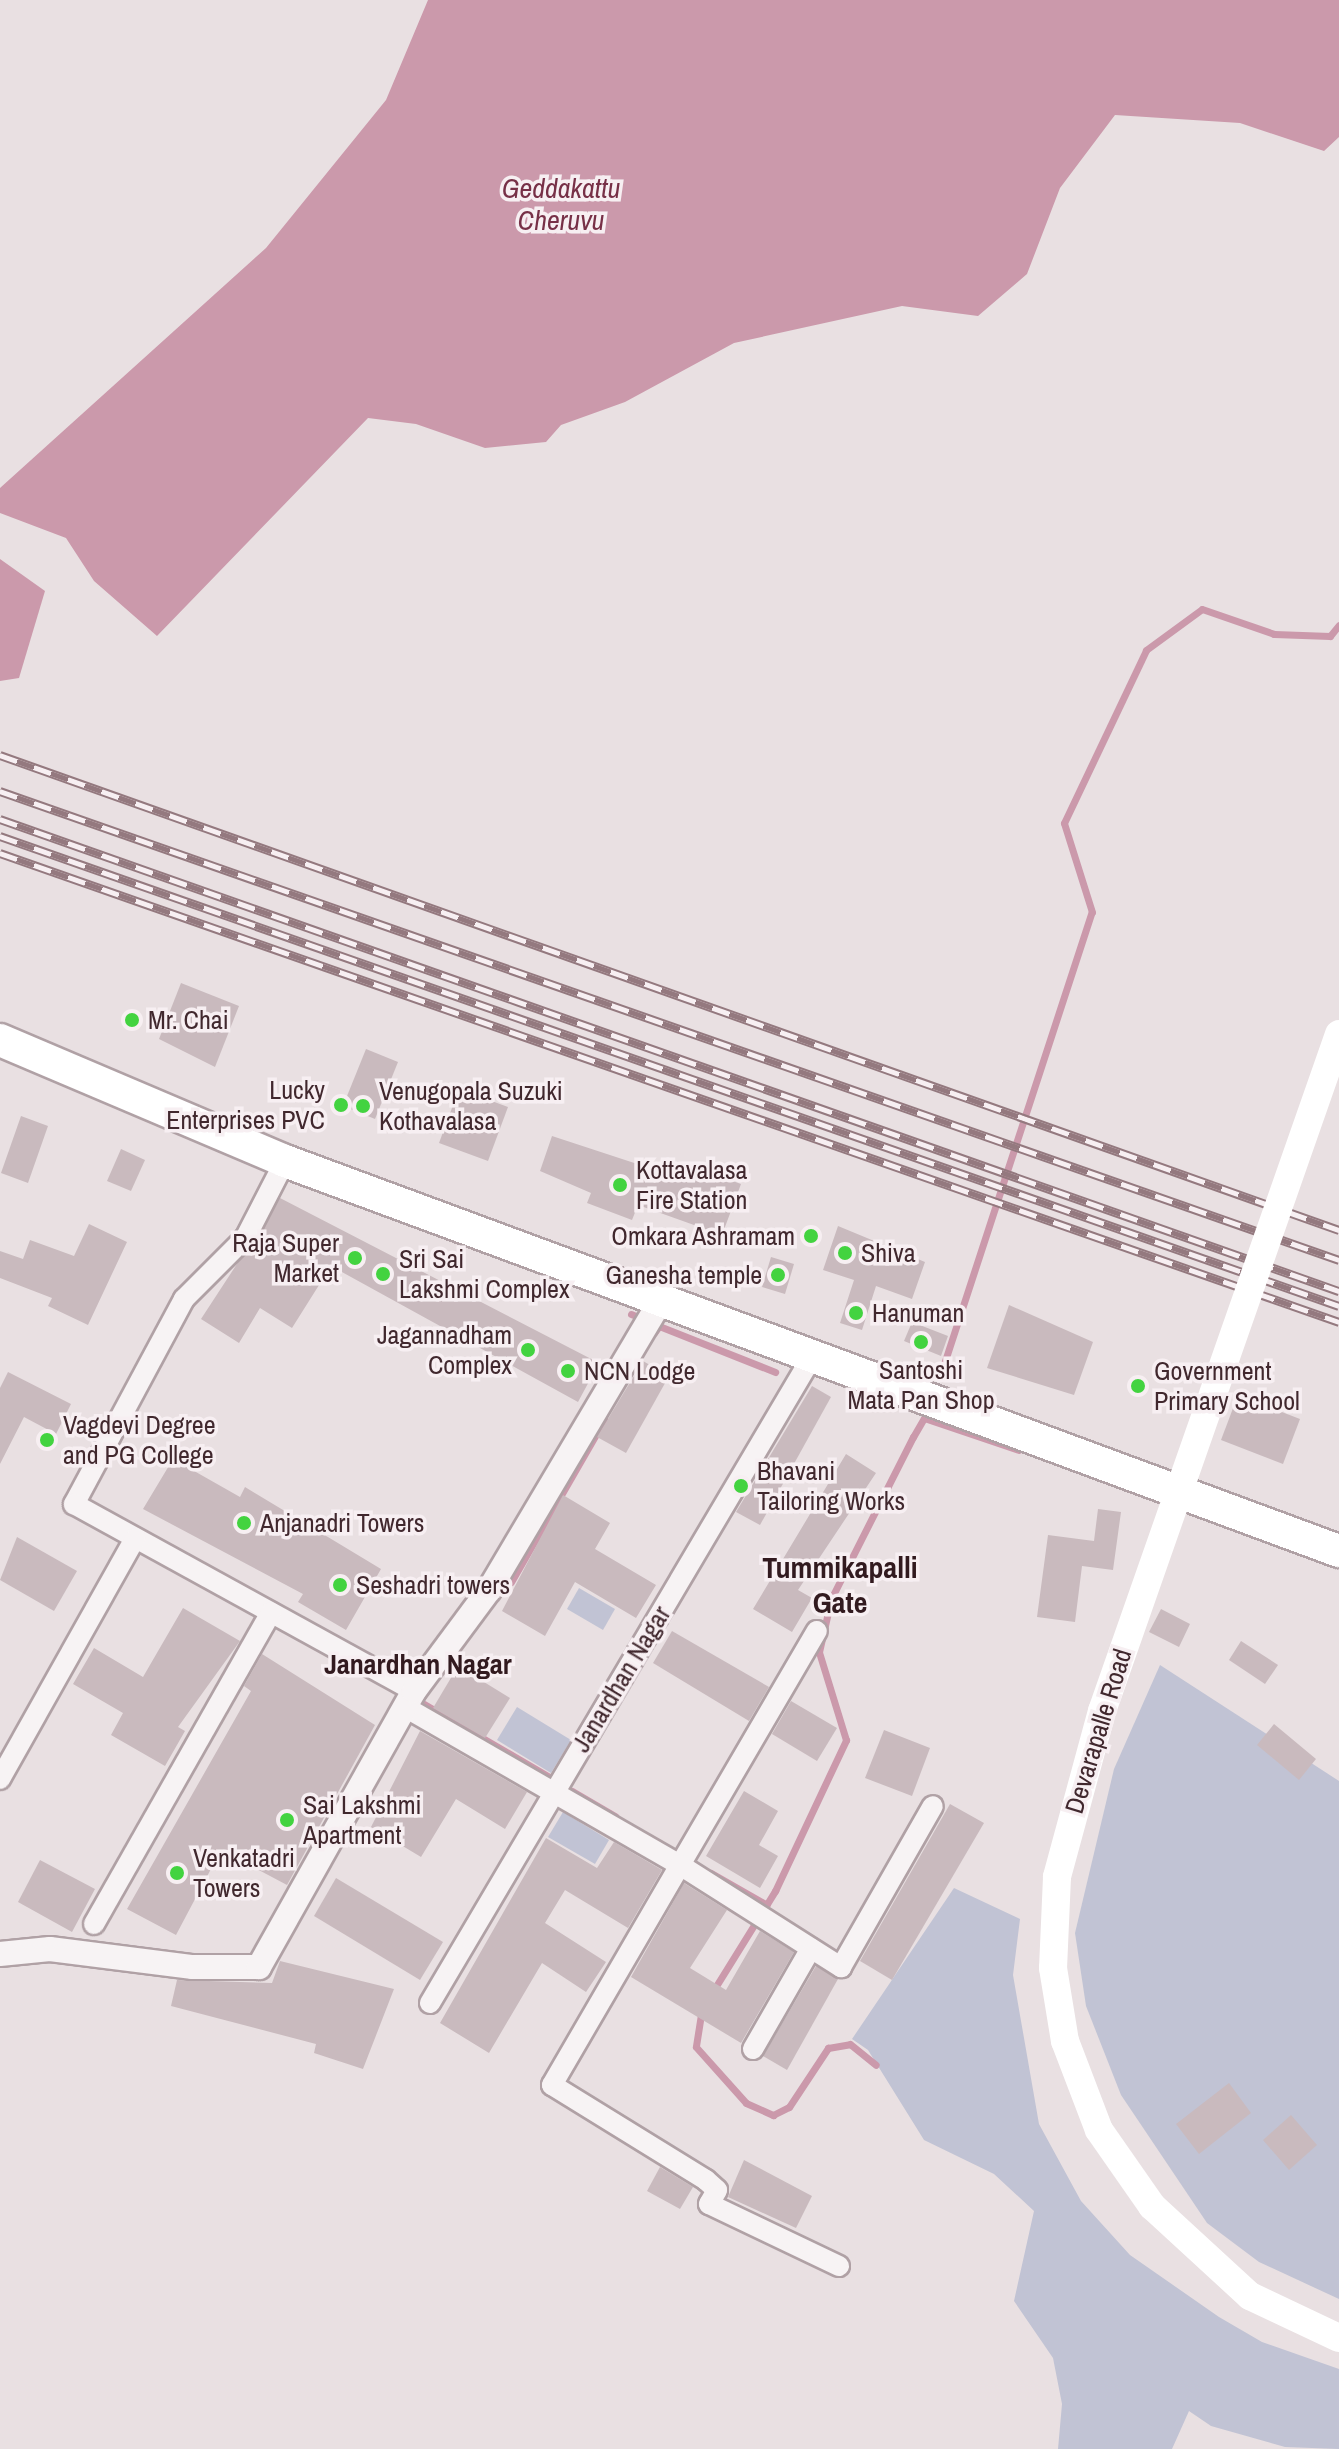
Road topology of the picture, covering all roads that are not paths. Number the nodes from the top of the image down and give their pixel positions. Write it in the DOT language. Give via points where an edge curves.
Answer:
graph roads {
  1 [pos="1339,1034"];
  2 [pos="0,1040"];
  3 [pos="285,1161"];
  4 [pos="661,1300"];
  5 [pos="813,1355"];
  6 [pos="135,1538"];
  7 [pos="1339,1551"];
  8 [pos="271,1613"];
  9 [pos="817,1631"];
  10 [pos="410,1699"];
  11 [pos="0,1779"];
  12 [pos="554,1792"];
  13 [pos="933,1806"];
  14 [pos="680,1865"];
  15 [pos="94,1924"];
  16 [pos="811,1948"];
  17 [pos="0,1954"];
  18 [pos="430,2003"];
  19 [pos="753,2049"];
  20 [pos="839,2266"];
  21 [pos="1339,2338"];
  1 -- 21 [label="main road, Devarapalle Road, bridge" via="1102,1711 1057,1877 1053,1968 1065,2041 1099,2130 1152,2206 1250,2296"];
  2 -- 3 [label="highway"];
  3 -- 4 [label="highway"];
  3 -- 6 [label="street" via="246,1237 184,1299 74,1504"];
  4 -- 5 [label="highway"];
  4 -- 10 [label="street" via="489,1590"];
  5 -- 7 [label="highway"];
  5 -- 12 [label="street, Janardhan Nagar"];
  6 -- 8 [label="street"];
  6 -- 11 [label="street"];
  8 -- 10 [label="street"];
  8 -- 15 [label="street"];
  9 -- 14 [label="street"];
  10 -- 12 [label="street"];
  10 -- 17 [label="street" via="259,1967 193,1967 50,1949"];
  12 -- 14 [label="street"];
  12 -- 18 [label="street, Janardhan Nagar"];
  13 -- 16 [label="street" via="841,1967"];
  14 -- 16 [label="street"];
  14 -- 20 [label="street" via="552,2085 706,2180 717,2190 709,2204"];
  16 -- 19 [label="street"];
}
